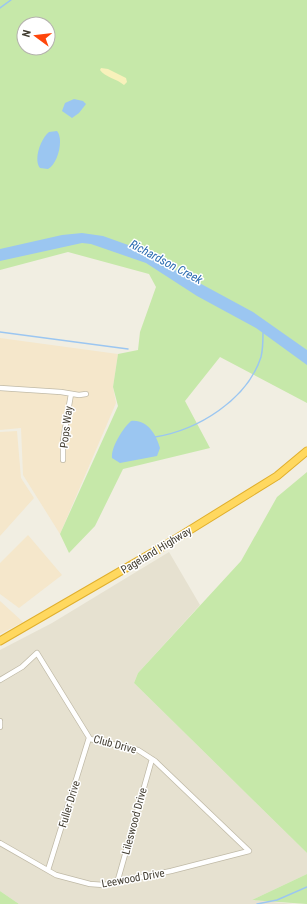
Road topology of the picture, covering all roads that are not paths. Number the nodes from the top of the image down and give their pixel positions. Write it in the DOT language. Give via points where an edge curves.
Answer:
graph roads {
  1 [pos="0,388"];
  2 [pos="70,394"];
  3 [pos="86,394"];
  4 [pos="307,451"];
  5 [pos="63,460"];
  6 [pos="0,641"];
  7 [pos="0,680"];
  8 [pos="0,721"];
  9 [pos="0,727"];
  10 [pos="89,738"];
  11 [pos="152,758"];
  12 [pos="0,843"];
  13 [pos="249,851"];
  14 [pos="48,870"];
  15 [pos="117,883"];
  1 -- 2 [label="street"];
  2 -- 3 [label="street"];
  2 -- 5 [label="street, Pops Way" via="63,441"];
  4 -- 6 [label="highway, Pageland Highway" via="277,476 85,593"];
  7 -- 10 [label="street, Club Drive" via="22,667 37,654"];
  8 -- 9 [label="street"];
  10 -- 11 [label="street, Club Drive" via="138,750"];
  10 -- 14 [label="street, Fuller Drive"];
  11 -- 13 [label="street, Club Drive"];
  11 -- 15 [label="street, Lileswood Drive"];
  12 -- 14 [label="street, Leewood Drive"];
  13 -- 15 [label="street, Leewood Drive"];
  14 -- 15 [label="street, Leewood Drive" via="90,884"];
}
